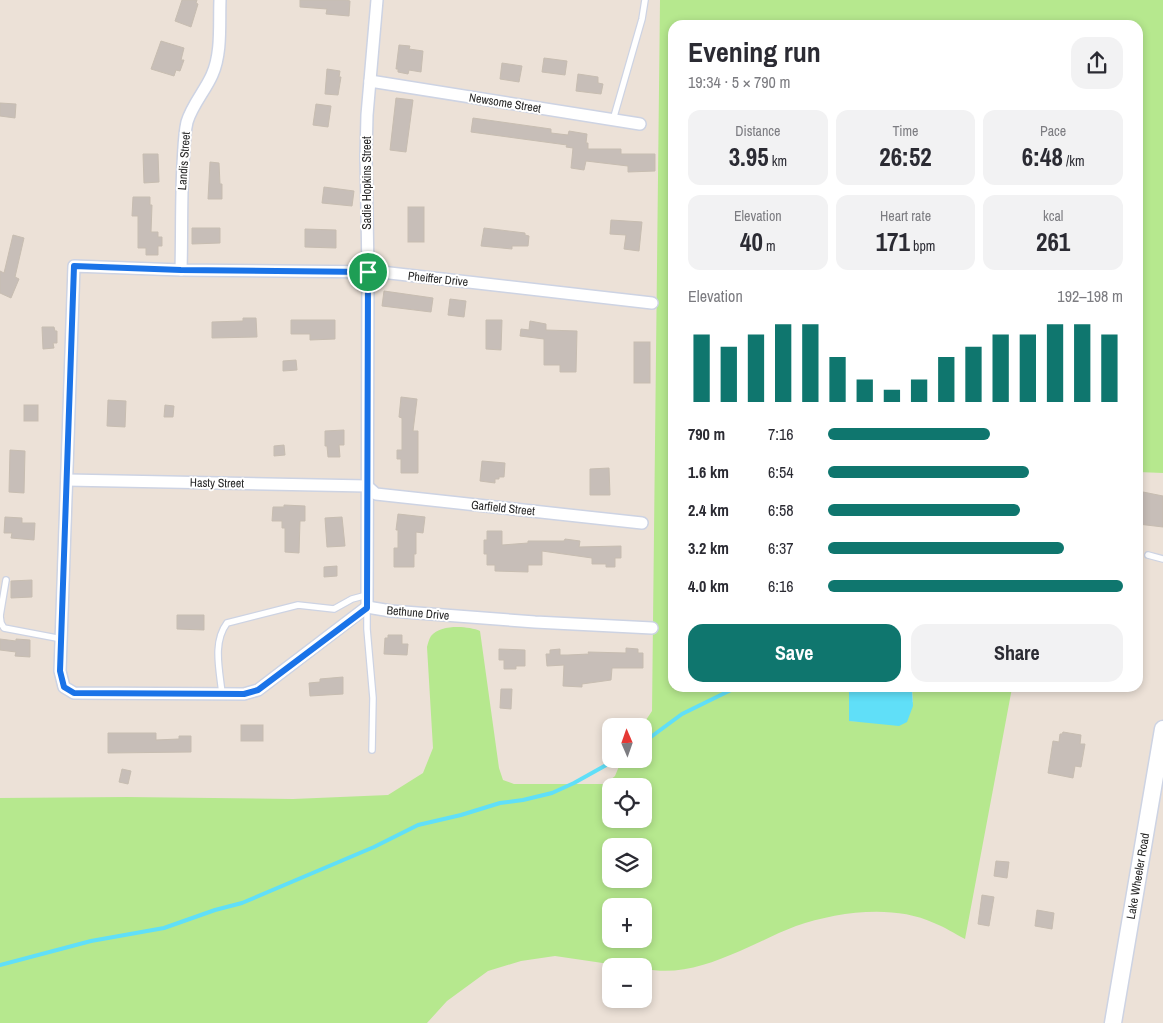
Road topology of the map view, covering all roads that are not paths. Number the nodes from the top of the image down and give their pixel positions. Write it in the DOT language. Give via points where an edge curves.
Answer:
graph roads {
  1 [pos="220,0"];
  2 [pos="377,0"];
  3 [pos="645,0"];
  4 [pos="370,81"];
  5 [pos="613,120"];
  6 [pos="640,124"];
  7 [pos="181,270"];
  8 [pos="368,272"];
  9 [pos="652,303"];
  10 [pos="66,480"];
  11 [pos="367,486"];
  12 [pos="642,523"];
  13 [pos="1148,555"];
  14 [pos="1163,559"];
  15 [pos="6,580"];
  16 [pos="367,595"];
  17 [pos="367,608"];
  18 [pos="0,616"];
  19 [pos="652,628"];
  20 [pos="62,639"];
  21 [pos="222,694"];
  22 [pos="1163,729"];
  23 [pos="372,750"];
  24 [pos="1113,1023"];
  1 -- 7 [label="street, Landis Street" via="213,73 187,121 185,133"];
  2 -- 4 [label="street, Sadie Hopkins Street"];
  3 -- 5 [label="lane"];
  4 -- 5 [label="street, Newsome Street"];
  4 -- 8 [label="street, Sadie Hopkins Street" via="366,156"];
  5 -- 6 [label="street, Newsome Street"];
  7 -- 8 [label="street, Pheiffer Drive"];
  7 -- 10 [label="street, Pheiffer Drive" via="74,266"];
  8 -- 9 [label="street, Pheiffer Drive"];
  8 -- 11 [label="street, Sadie Hopkins Street"];
  10 -- 11 [label="street, Hasty Street"];
  10 -- 20 [label="street"];
  11 -- 12 [label="street, Garfield Street" via="376,494"];
  11 -- 16 [label="street, Sadie Hopkins Street"];
  13 -- 14 [label="lane"];
  15 -- 18 [label="lane"];
  16 -- 17 [label="street, Sadie Hopkins Street"];
  16 -- 21 [label="lane" via="334,609 298,605 227,623 218,643"];
  17 -- 19 [label="street, Bethune Drive"];
  17 -- 21 [label="street" via="258,690"];
  17 -- 23 [label="lane" via="373,698"];
  18 -- 20 [label="lane" via="4,628"];
  20 -- 21 [label="street" via="60,671 64,687 74,693"];
  22 -- 24 [label="street, Lake Wheeler Road"];
}
